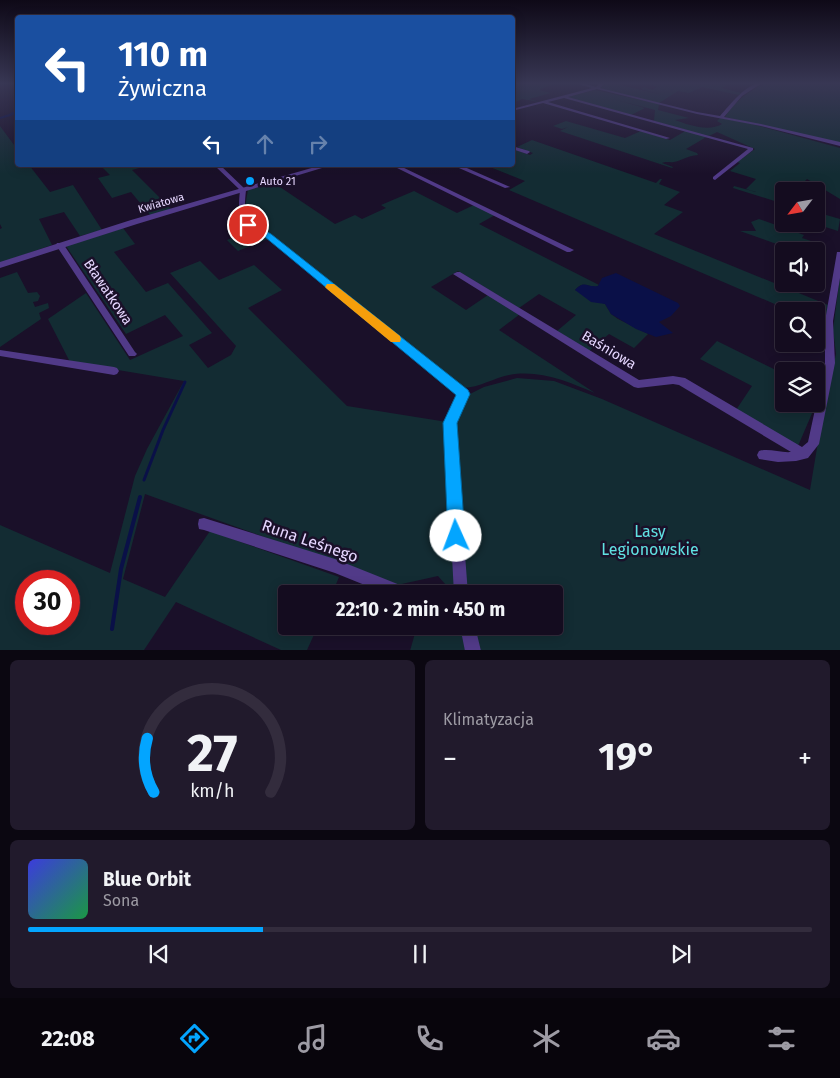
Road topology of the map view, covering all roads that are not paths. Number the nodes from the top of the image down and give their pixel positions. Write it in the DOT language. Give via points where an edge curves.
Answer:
graph roads {
  1 [pos="583,113"];
  2 [pos="624,113"];
  3 [pos="702,113"];
  4 [pos="725,113"];
  5 [pos="721,118"];
  6 [pos="668,138"];
  7 [pos="840,144"];
  8 [pos="515,148"];
  9 [pos="527,152"];
  10 [pos="219,167"];
  11 [pos="322,167"];
  12 [pos="398,167"];
  13 [pos="460,167"];
  14 [pos="715,178"];
  15 [pos="507,187"];
  16 [pos="243,190"];
  17 [pos="60,245"];
  18 [pos="570,250"];
  19 [pos="840,254"];
  20 [pos="0,266"];
  21 [pos="457,274"];
  22 [pos="0,353"];
  23 [pos="132,354"];
  24 [pos="114,371"];
  25 [pos="463,394"];
  26 [pos="804,454"];
  27 [pos="763,455"];
  28 [pos="204,524"];
  29 [pos="382,585"];
  30 [pos="460,585"];
  31 [pos="469,635"];
  32 [pos="473,650"];
  1 -- 6 [label="street"];
  2 -- 14 [label="street" via="751,149"];
  3 -- 5 [label="street"];
  4 -- 5 [label="street"];
  5 -- 7 [label="street"];
  8 -- 9 [label="street"];
  10 -- 16 [label="street"];
  11 -- 16 [label="street, Kwiatowa"];
  12 -- 18 [label="street"];
  13 -- 15 [label="street"];
  16 -- 17 [label="street, Kwiatowa"];
  16 -- 25 [label="street" via="241,210 248,225 268,236"];
  17 -- 20 [label="street, Kwiatowa"];
  17 -- 23 [label="street, Bławatkowa"];
  19 -- 26 [label="street" via="829,321 830,363 813,444"];
  21 -- 26 [label="street, Baśniowa" via="638,384 681,381"];
  22 -- 24 [label="street"];
  25 -- 30 [label="street" via="450,423"];
  26 -- 27 [label="street" via="786,459"];
  28 -- 29 [label="street, Runa Leśnego" via="335,566"];
  31 -- 32 [label="street"];
}
